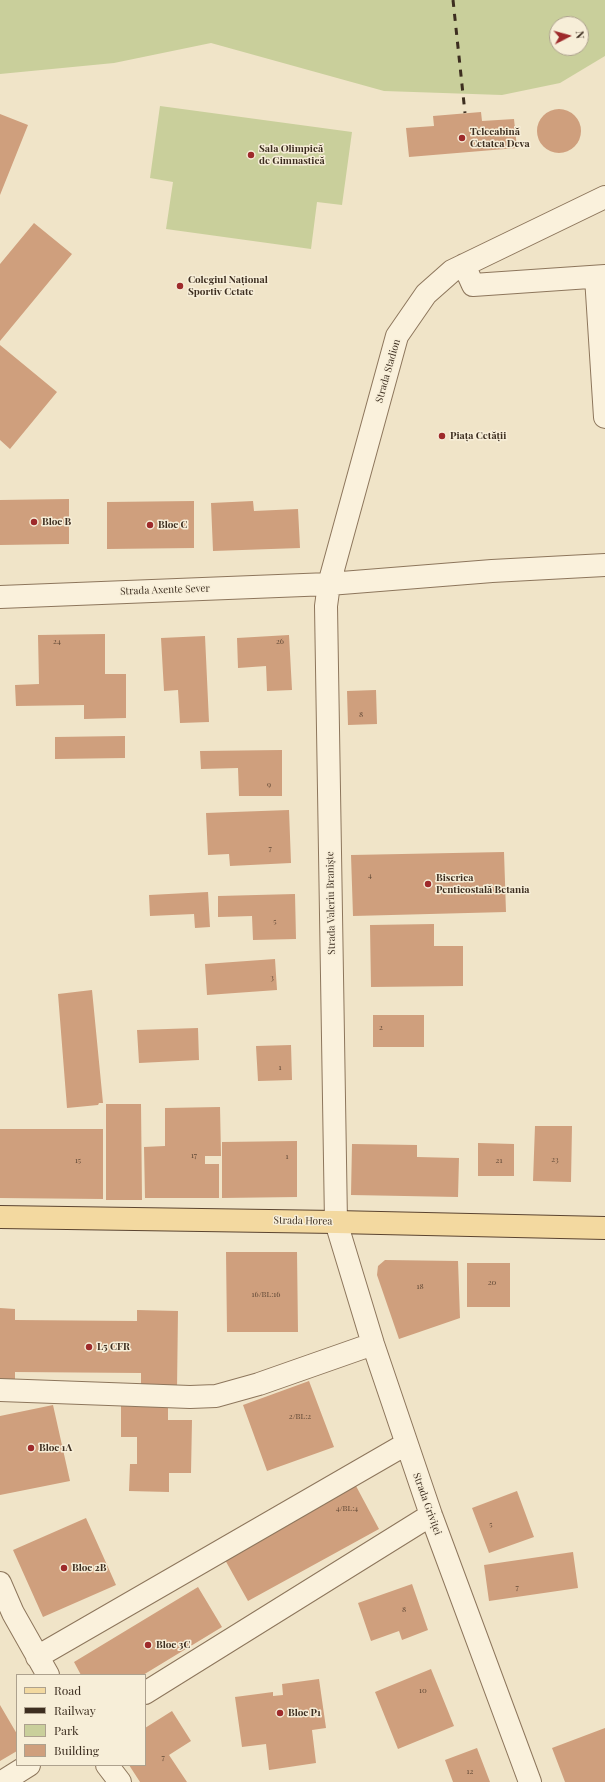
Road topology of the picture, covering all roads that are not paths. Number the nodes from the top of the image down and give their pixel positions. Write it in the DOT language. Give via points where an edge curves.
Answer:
graph roads {
  1 [pos="605,197"];
  2 [pos="464,265"];
  3 [pos="600,277"];
  4 [pos="605,417"];
  5 [pos="605,565"];
  6 [pos="329,584"];
  7 [pos="0,596"];
  8 [pos="0,1217"];
  9 [pos="336,1222"];
  10 [pos="605,1228"];
  11 [pos="374,1344"];
  12 [pos="0,1390"];
  13 [pos="406,1444"];
  14 [pos="431,1515"];
  15 [pos="0,1583"];
  16 [pos="42,1666"];
  17 [pos="146,1693"];
  18 [pos="27,1766"];
  19 [pos="108,1766"];
  20 [pos="2,1782"];
  21 [pos="120,1782"];
  22 [pos="530,1782"];
  1 -- 2 [label="street, Strada Stadion"];
  2 -- 3 [label="street" via="473,285"];
  2 -- 6 [label="street, Strada Stadion" via="442,278 426,294 397,336"];
  3 -- 4 [label="street"];
  5 -- 6 [label="street, Strada Axente Sever"];
  6 -- 7 [label="street, Strada Axente Sever"];
  6 -- 9 [label="street, Strada Valeriu Braniște" via="326,606"];
  8 -- 9 [label="main road, Strada Horea"];
  9 -- 10 [label="main road, Strada Horea"];
  9 -- 11 [label="street, Strada Griviței"];
  11 -- 12 [label="street" via="259,1384 216,1396"];
  11 -- 13 [label="street, Strada Griviței"];
  13 -- 14 [label="street, Strada Griviței"];
  13 -- 16 [label="street"];
  14 -- 17 [label="street"];
  14 -- 22 [label="street, Strada Griviței"];
  15 -- 16 [label="street"];
  18 -- 20 [label="street"];
  19 -- 21 [label="street"];
}
